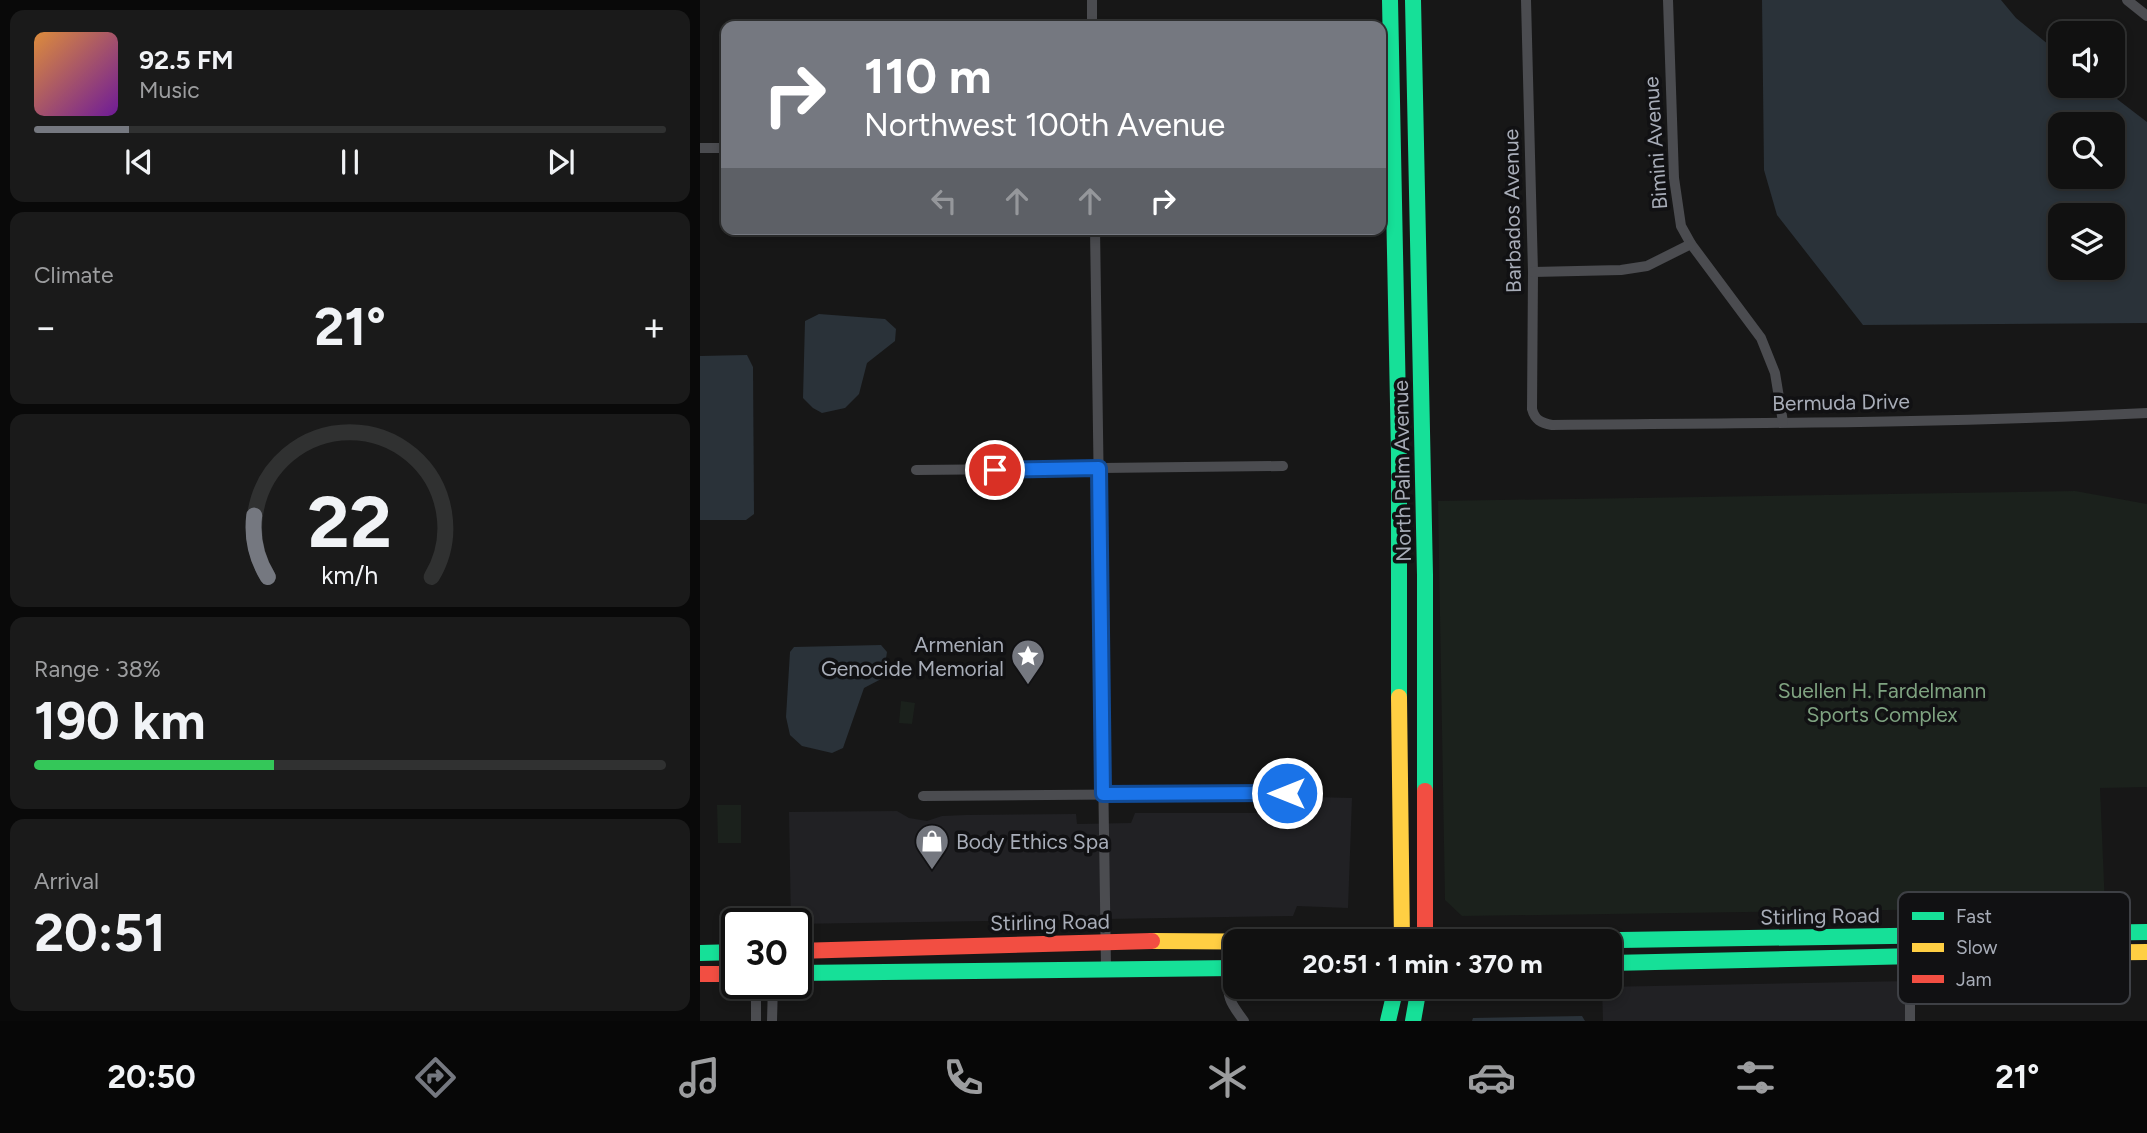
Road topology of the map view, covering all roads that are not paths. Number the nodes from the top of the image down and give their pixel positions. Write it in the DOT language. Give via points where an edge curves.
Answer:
graph roads {
  1 [pos="1092,0"];
  2 [pos="1390,0"];
  3 [pos="1413,0"];
  4 [pos="1526,0"];
  5 [pos="1668,0"];
  6 [pos="2127,0"];
  7 [pos="2147,16"];
  8 [pos="1093,21"];
  9 [pos="700,148"];
  10 [pos="721,148"];
  11 [pos="1095,235"];
  12 [pos="1691,244"];
  13 [pos="1417,246"];
  14 [pos="1394,247"];
  15 [pos="1534,271"];
  16 [pos="2147,413"];
  17 [pos="1537,419"];
  18 [pos="1783,422"];
  19 [pos="1283,466"];
  20 [pos="1099,468"];
  21 [pos="916,470"];
  22 [pos="1287,793"];
  23 [pos="1103,794"];
  24 [pos="923,796"];
  25 [pos="1402,929"];
  26 [pos="1425,929"];
  27 [pos="1898,936"];
  28 [pos="1622,940"];
  29 [pos="1105,941"];
  30 [pos="1223,942"];
  31 [pos="812,950"];
  32 [pos="721,952"];
  33 [pos="700,953"];
  34 [pos="1898,955"];
  35 [pos="1622,964"];
  36 [pos="1106,968"];
  37 [pos="1223,968"];
  38 [pos="812,973"];
  39 [pos="700,974"];
  40 [pos="721,974"];
  41 [pos="756,999"];
  42 [pos="772,999"];
  43 [pos="1229,999"];
  44 [pos="1393,999"];
  45 [pos="1417,999"];
  46 [pos="770,1019"];
  47 [pos="756,1021"];
  48 [pos="1244,1021"];
  49 [pos="1388,1021"];
  50 [pos="1413,1021"];
  1 -- 8 [label="street"];
  2 -- 14 [label="main road, North Palm Avenue"];
  3 -- 13 [label="main road, North Palm Avenue"];
  4 -- 15 [label="street, Barbados Avenue"];
  5 -- 12 [label="street, Bimini Avenue" via="1674,178 1681,226"];
  6 -- 7 [label="street"];
  9 -- 10 [label="street"];
  11 -- 20 [label="street"];
  12 -- 15 [label="street" via="1647,266"];
  12 -- 18 [label="street, Bimini Avenue" via="1761,338 1775,373"];
  13 -- 14 [label="main road"];
  13 -- 26 [label="main road, North Palm Avenue" via="1425,575"];
  14 -- 25 [label="main road, North Palm Avenue"];
  15 -- 17 [label="street, Barbados Avenue" via="1532,409"];
  16 -- 18 [label="street, Bermuda Drive"];
  17 -- 18 [label="street, Bermuda Drive" via="1552,425"];
  19 -- 20 [label="street"];
  20 -- 21 [label="street"];
  20 -- 23 [label="street"];
  22 -- 23 [label="street"];
  23 -- 24 [label="street"];
  23 -- 29 [label="street"];
  27 -- 28 [label="main road, Stirling Road"];
  29 -- 30 [label="main road, Stirling Road"];
  29 -- 31 [label="main road, Stirling Road"];
  29 -- 36 [label="street"];
  32 -- 33 [label="main road"];
  34 -- 35 [label="main road, Stirling Road"];
  36 -- 37 [label="main road"];
  36 -- 38 [label="main road"];
  39 -- 40 [label="main road"];
  41 -- 47 [label="street"];
  42 -- 46 [label="street"];
  43 -- 48 [label="street"];
  44 -- 49 [label="main road"];
  45 -- 50 [label="main road"];
}
